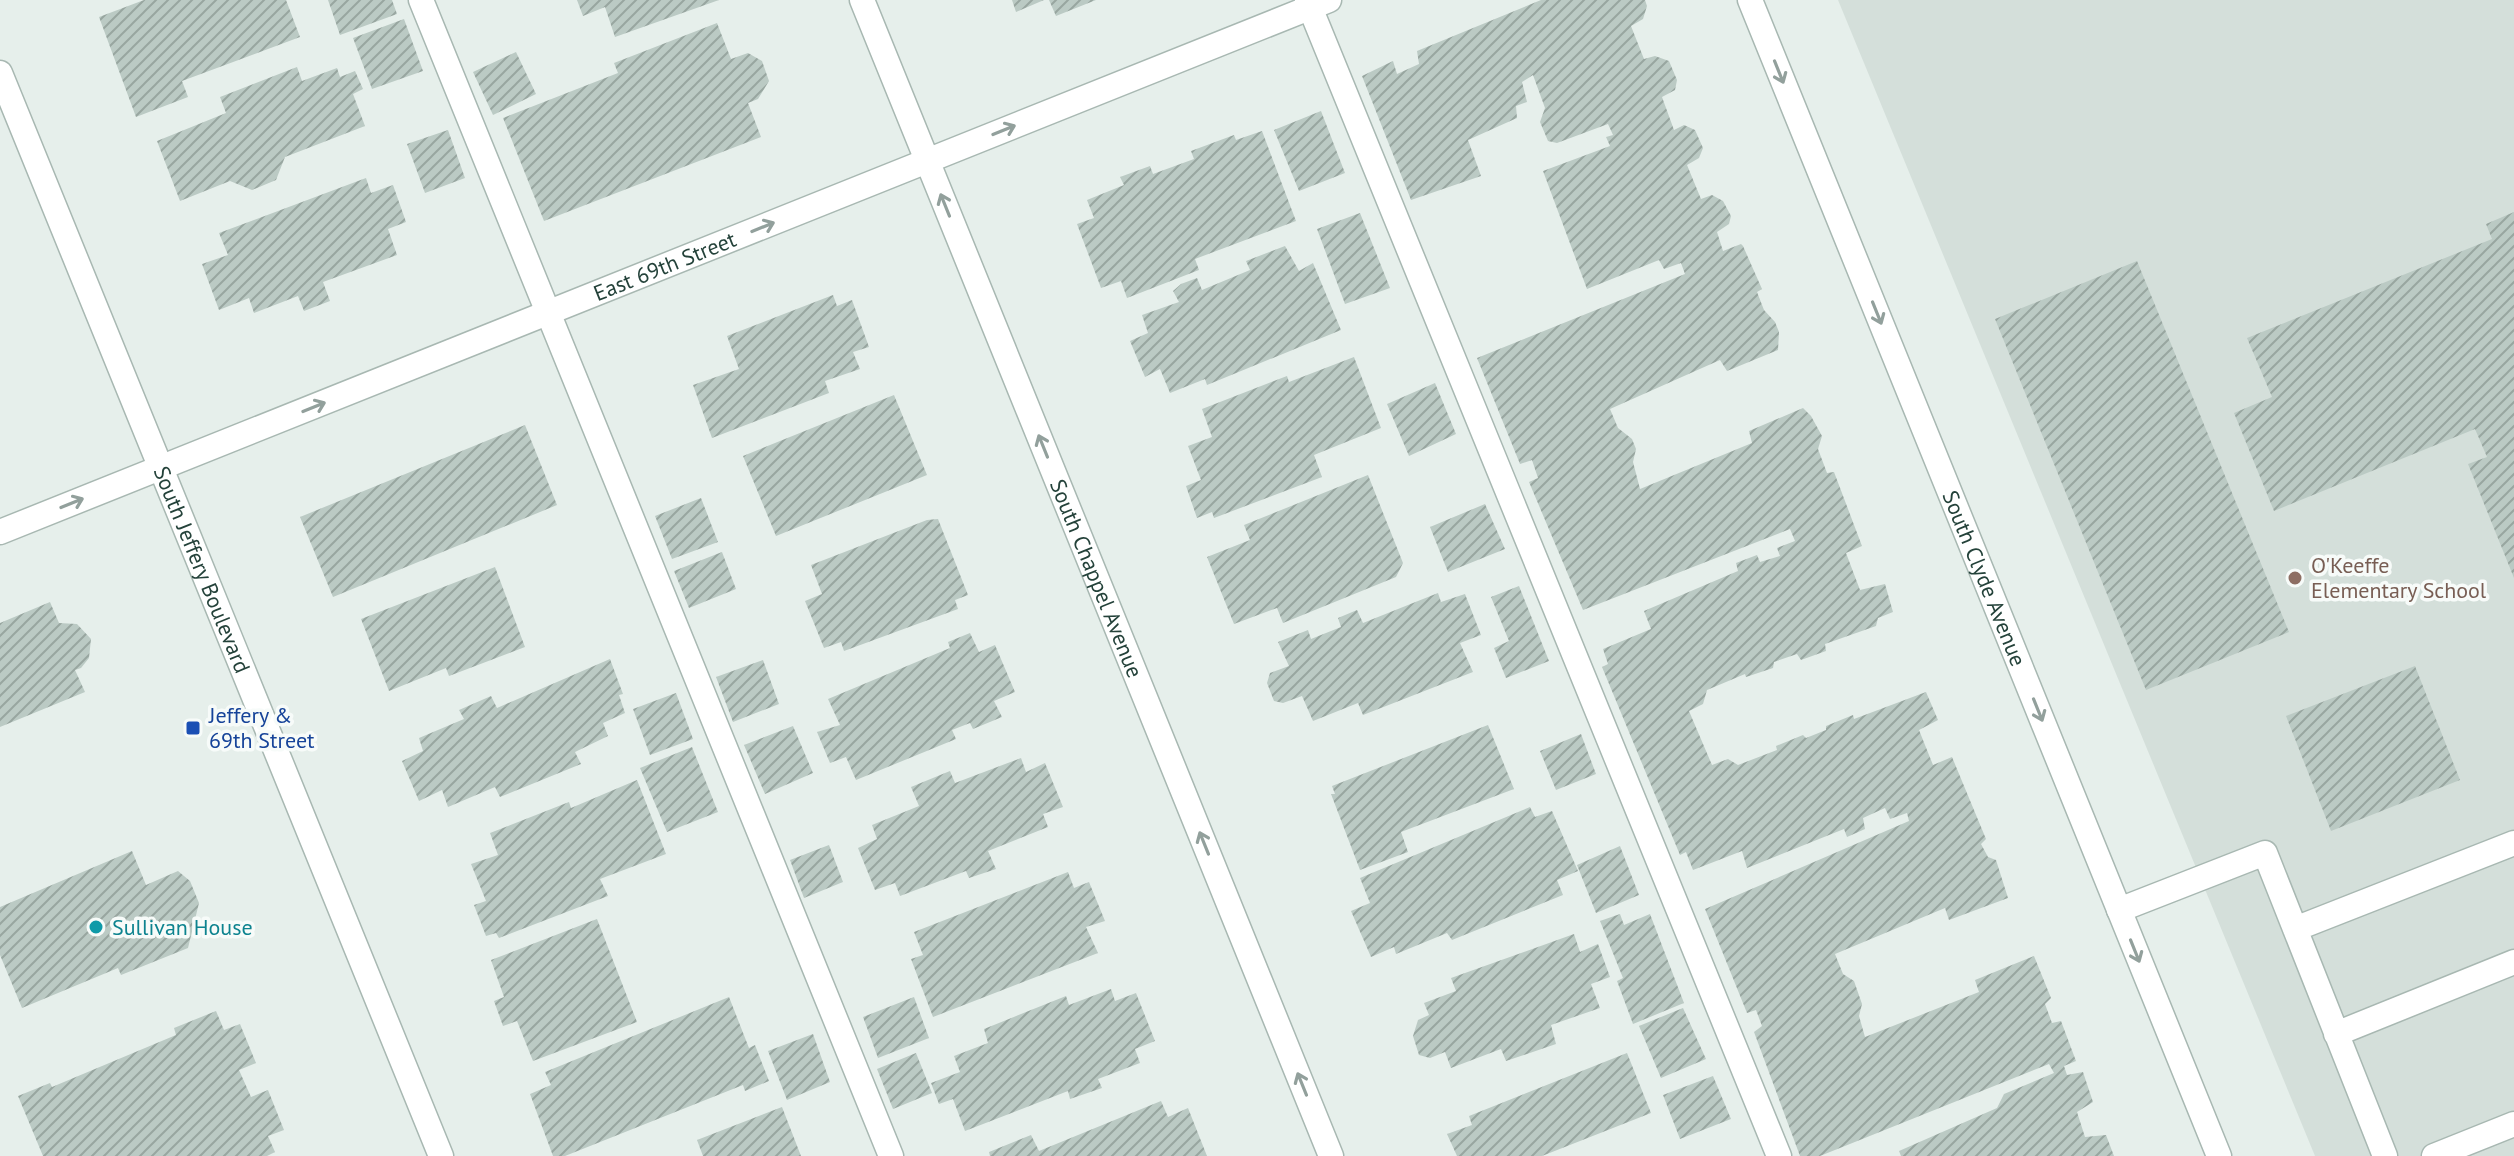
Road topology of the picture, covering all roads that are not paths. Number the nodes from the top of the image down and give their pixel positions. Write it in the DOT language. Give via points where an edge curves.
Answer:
graph roads {
  1 [pos="421,0"];
  2 [pos="862,0"];
  3 [pos="1750,0"];
  4 [pos="1316,3"];
  5 [pos="0,73"];
  6 [pos="927,160"];
  7 [pos="549,313"];
  8 [pos="161,468"];
  9 [pos="0,532"];
  10 [pos="2514,843"];
  11 [pos="2119,910"];
  12 [pos="2295,929"];
  13 [pos="2514,962"];
  14 [pos="2336,1034"];
  15 [pos="2514,1124"];
  16 [pos="441,1156"];
  17 [pos="891,1156"];
  18 [pos="1331,1156"];
  19 [pos="1779,1156"];
  20 [pos="2219,1156"];
  21 [pos="2385,1156"];
  22 [pos="2434,1156"];
  1 -- 7 [label="street"];
  2 -- 6 [label="street, South Chappel Avenue"];
  3 -- 11 [label="street, South Clyde Avenue, one-way"];
  6 -- 4 [label="street, East 69th Street, one-way"];
  4 -- 19 [label="street"];
  5 -- 8 [label="street, South Jeffery Boulevard"];
  7 -- 6 [label="street, East 69th Street, one-way"];
  18 -- 6 [label="street, South Chappel Avenue, one-way"];
  8 -- 7 [label="street, East 69th Street, one-way"];
  7 -- 17 [label="street"];
  9 -- 8 [label="street, East 69th Street, one-way"];
  8 -- 16 [label="street, South Jeffery Boulevard"];
  10 -- 12 [label="street"];
  11 -- 12 [label="street" via="2265,853"];
  11 -- 20 [label="street, South Clyde Avenue, one-way"];
  12 -- 14 [label="street"];
  13 -- 14 [label="street"];
  14 -- 21 [label="street"];
  15 -- 22 [label="street"];
}
